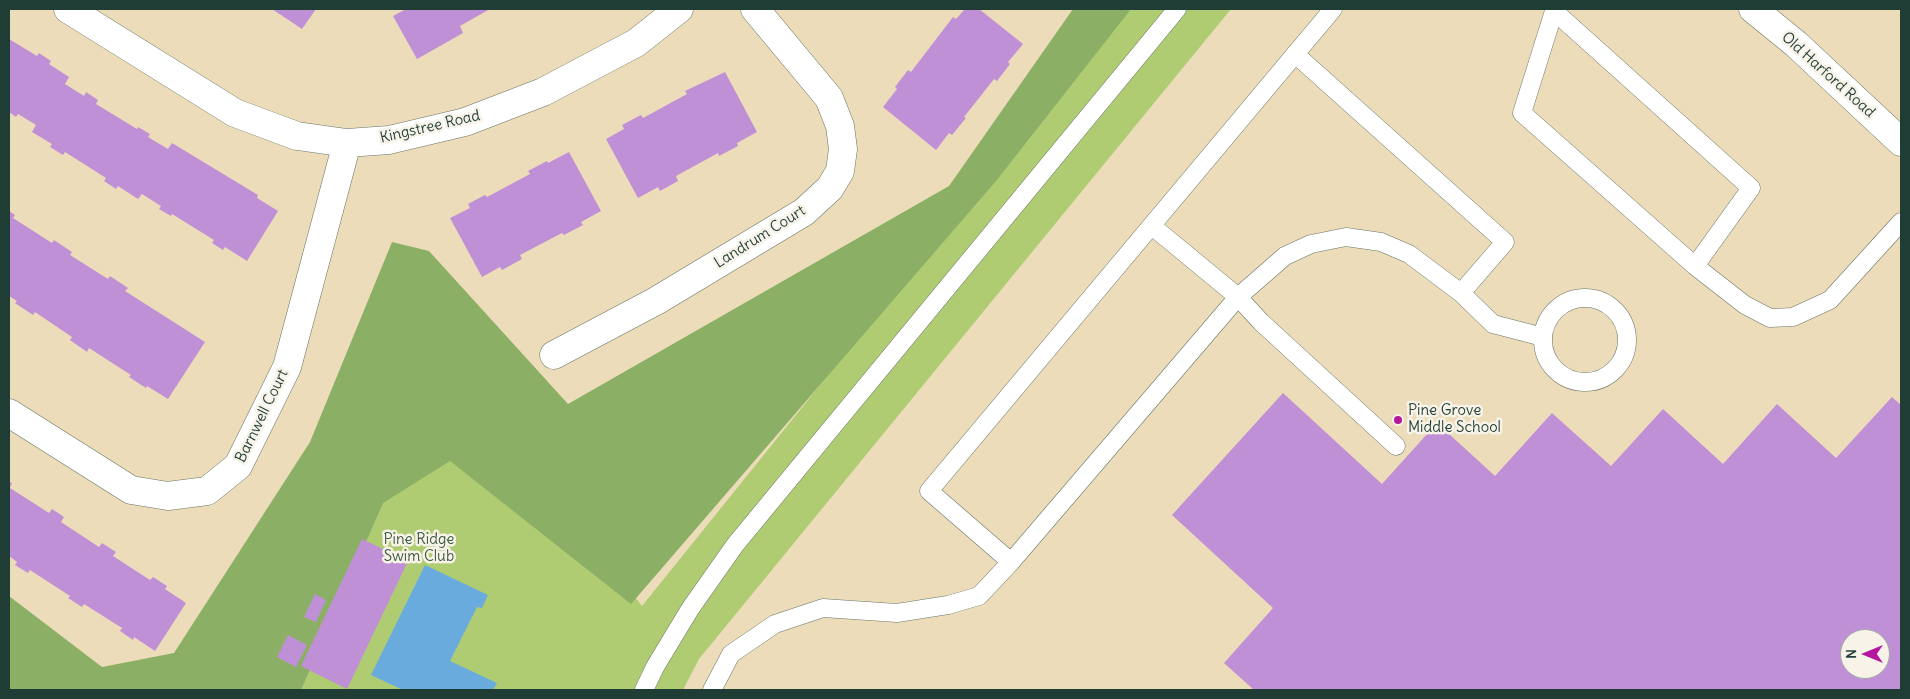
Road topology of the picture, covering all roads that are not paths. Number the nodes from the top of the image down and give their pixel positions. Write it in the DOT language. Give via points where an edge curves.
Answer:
graph roads {
  1 [pos="68,9"];
  2 [pos="678,9"];
  3 [pos="755,9"];
  4 [pos="1177,9"];
  5 [pos="1333,9"];
  6 [pos="1753,9"];
  7 [pos="1555,10"];
  8 [pos="1295,54"];
  9 [pos="1901,142"];
  10 [pos="347,143"];
  11 [pos="1901,222"];
  12 [pos="1152,226"];
  13 [pos="1695,266"];
  14 [pos="1461,293"];
  15 [pos="1238,297"];
  16 [pos="1543,337"];
  17 [pos="554,355"];
  18 [pos="9,413"];
  19 [pos="1396,446"];
  20 [pos="1011,562"];
  21 [pos="644,690"];
  22 [pos="712,690"];
  1 -- 10 [label="street, Kingstree Road" via="236,113 297,136"];
  2 -- 10 [label="street, Kingstree Road" via="636,43 543,92 466,122 389,140"];
  3 -- 17 [label="street, Landrum Court" via="829,98 840,126 843,148 840,171 830,188 804,212 656,302"];
  4 -- 21 [label="lane" via="735,545 690,609"];
  5 -- 8 [label="lane"];
  6 -- 9 [label="street, Old Harford Road" via="1796,44"];
  7 -- 13 [label="lane" via="1522,112"];
  7 -- 13 [label="lane" via="1751,188"];
  8 -- 12 [label="lane"];
  8 -- 14 [label="lane" via="1505,242"];
  10 -- 18 [label="street, Barnwell Court" via="287,367 238,466 207,491 168,496 131,490"];
  11 -- 13 [label="lane" via="1830,300 1793,317 1770,318 1745,306"];
  12 -- 15 [label="lane"];
  12 -- 20 [label="lane" via="929,491"];
  14 -- 15 [label="lane" via="1409,254 1381,242 1346,237 1311,244 1285,256"];
  14 -- 16 [label="lane" via="1493,324"];
  15 -- 19 [label="lane"];
  15 -- 20 [label="lane"];
  16 -- 16 [label="lane" via="1544,351 1550,364 1572,381 1586,383 1612,374 1626,350 1624,322 1616,311 1591,298 1565,303 1546,323"];
  20 -- 22 [label="lane" via="979,596 948,605 897,612 823,608 775,624 731,654"];
}
